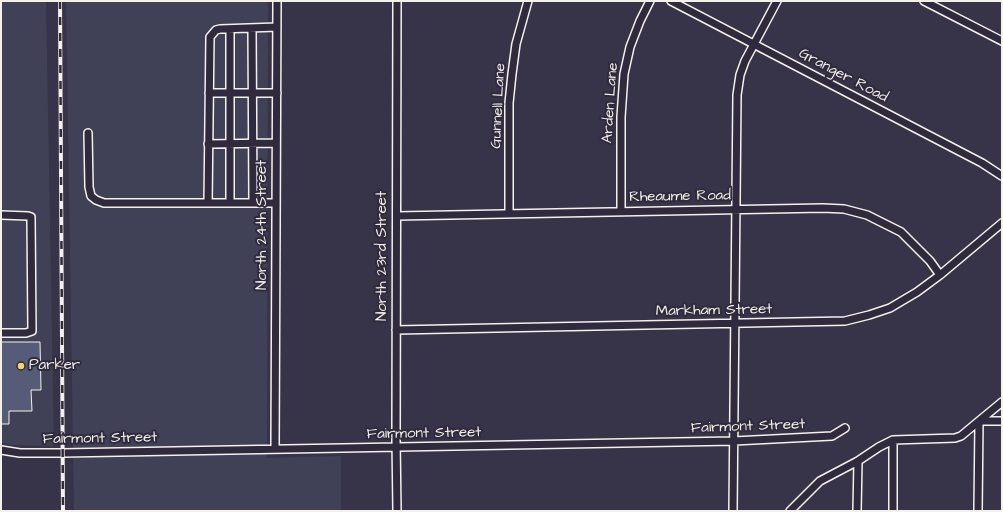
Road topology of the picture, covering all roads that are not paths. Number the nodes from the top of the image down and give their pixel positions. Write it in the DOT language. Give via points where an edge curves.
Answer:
graph roads {
  1 [pos="277,1"];
  2 [pos="397,1"];
  3 [pos="528,1"];
  4 [pos="650,1"];
  5 [pos="671,1"];
  6 [pos="777,1"];
  7 [pos="924,1"];
  8 [pos="277,27"];
  9 [pos="230,28"];
  10 [pos="252,28"];
  11 [pos="1002,41"];
  12 [pos="754,45"];
  13 [pos="209,93"];
  14 [pos="230,93"];
  15 [pos="253,93"];
  16 [pos="277,93"];
  17 [pos="88,133"];
  18 [pos="253,143"];
  19 [pos="276,143"];
  20 [pos="208,144"];
  21 [pos="230,144"];
  22 [pos="1002,176"];
  23 [pos="208,203"];
  24 [pos="230,203"];
  25 [pos="253,203"];
  26 [pos="276,203"];
  27 [pos="736,209"];
  28 [pos="621,212"];
  29 [pos="509,214"];
  30 [pos="1,215"];
  31 [pos="396,216"];
  32 [pos="1002,223"];
  33 [pos="940,275"];
  34 [pos="736,324"];
  35 [pos="396,330"];
  36 [pos="1,333"];
  37 [pos="1002,402"];
  38 [pos="979,421"];
  39 [pos="1002,421"];
  40 [pos="845,428"];
  41 [pos="893,440"];
  42 [pos="734,441"];
  43 [pos="396,448"];
  44 [pos="1,450"];
  45 [pos="275,450"];
  46 [pos="858,461"];
  47 [pos="397,511"];
  48 [pos="734,511"];
  49 [pos="791,511"];
  50 [pos="857,511"];
  51 [pos="893,511"];
  52 [pos="978,511"];
  1 -- 8 [label="street, North 24th Street"];
  2 -- 31 [label="street, North 23rd Street"];
  3 -- 29 [label="street, Gunnell Lane" via="516,44 509,103"];
  4 -- 28 [label="street, Arden Lane" via="630,47 624,74 621,117"];
  5 -- 12 [label="street, Granger Road"];
  6 -- 12 [label="street"];
  7 -- 11 [label="street"];
  8 -- 10 [label="street"];
  8 -- 16 [label="street, North 24th Street"];
  9 -- 10 [label="street"];
  9 -- 13 [label="street" via="216,30 210,37"];
  9 -- 14 [label="street"];
  10 -- 15 [label="street"];
  12 -- 22 [label="street, Granger Road" via="982,163"];
  12 -- 27 [label="street" via="740,75 737,95"];
  13 -- 14 [label="street"];
  13 -- 20 [label="street"];
  14 -- 15 [label="street"];
  14 -- 21 [label="street"];
  15 -- 16 [label="street"];
  15 -- 18 [label="street"];
  16 -- 19 [label="street, North 24th Street"];
  17 -- 23 [label="street" via="89,188 96,200"];
  18 -- 19 [label="street"];
  18 -- 21 [label="street"];
  18 -- 25 [label="street"];
  19 -- 26 [label="street, North 24th Street"];
  20 -- 21 [label="street"];
  20 -- 23 [label="street"];
  21 -- 24 [label="street"];
  23 -- 24 [label="street"];
  24 -- 25 [label="street"];
  25 -- 26 [label="street"];
  26 -- 45 [label="street, North 24th Street"];
  27 -- 28 [label="street, Rheaume Road"];
  27 -- 33 [label="street, Rheaume Road" via="823,208 844,209 867,215 901,232"];
  27 -- 34 [label="street"];
  28 -- 29 [label="street, Rheaume Road"];
  29 -- 31 [label="street, Rheaume Road"];
  30 -- 36 [label="street" via="32,217 32,331"];
  31 -- 35 [label="street, North 23rd Street"];
  32 -- 33 [label="street, Markham Street"];
  33 -- 34 [label="street, Markham Street" via="890,308 845,321"];
  34 -- 35 [label="street, Markham Street"];
  34 -- 42 [label="street"];
  35 -- 43 [label="street, North 23rd Street"];
  37 -- 38 [label="street"];
  38 -- 39 [label="street"];
  38 -- 41 [label="street" via="955,438"];
  38 -- 52 [label="street"];
  40 -- 42 [label="street, Fairmont Street" via="832,436"];
  41 -- 46 [label="street" via="879,446"];
  41 -- 51 [label="street"];
  42 -- 43 [label="street, Fairmont Street"];
  42 -- 48 [label="street"];
  43 -- 45 [label="street, Fairmont Street"];
  43 -- 47 [label="street, North 23rd Street"];
  44 -- 45 [label="street, Fairmont Street" via="63,453"];
  46 -- 49 [label="street" via="820,481"];
  46 -- 50 [label="street"];
}
